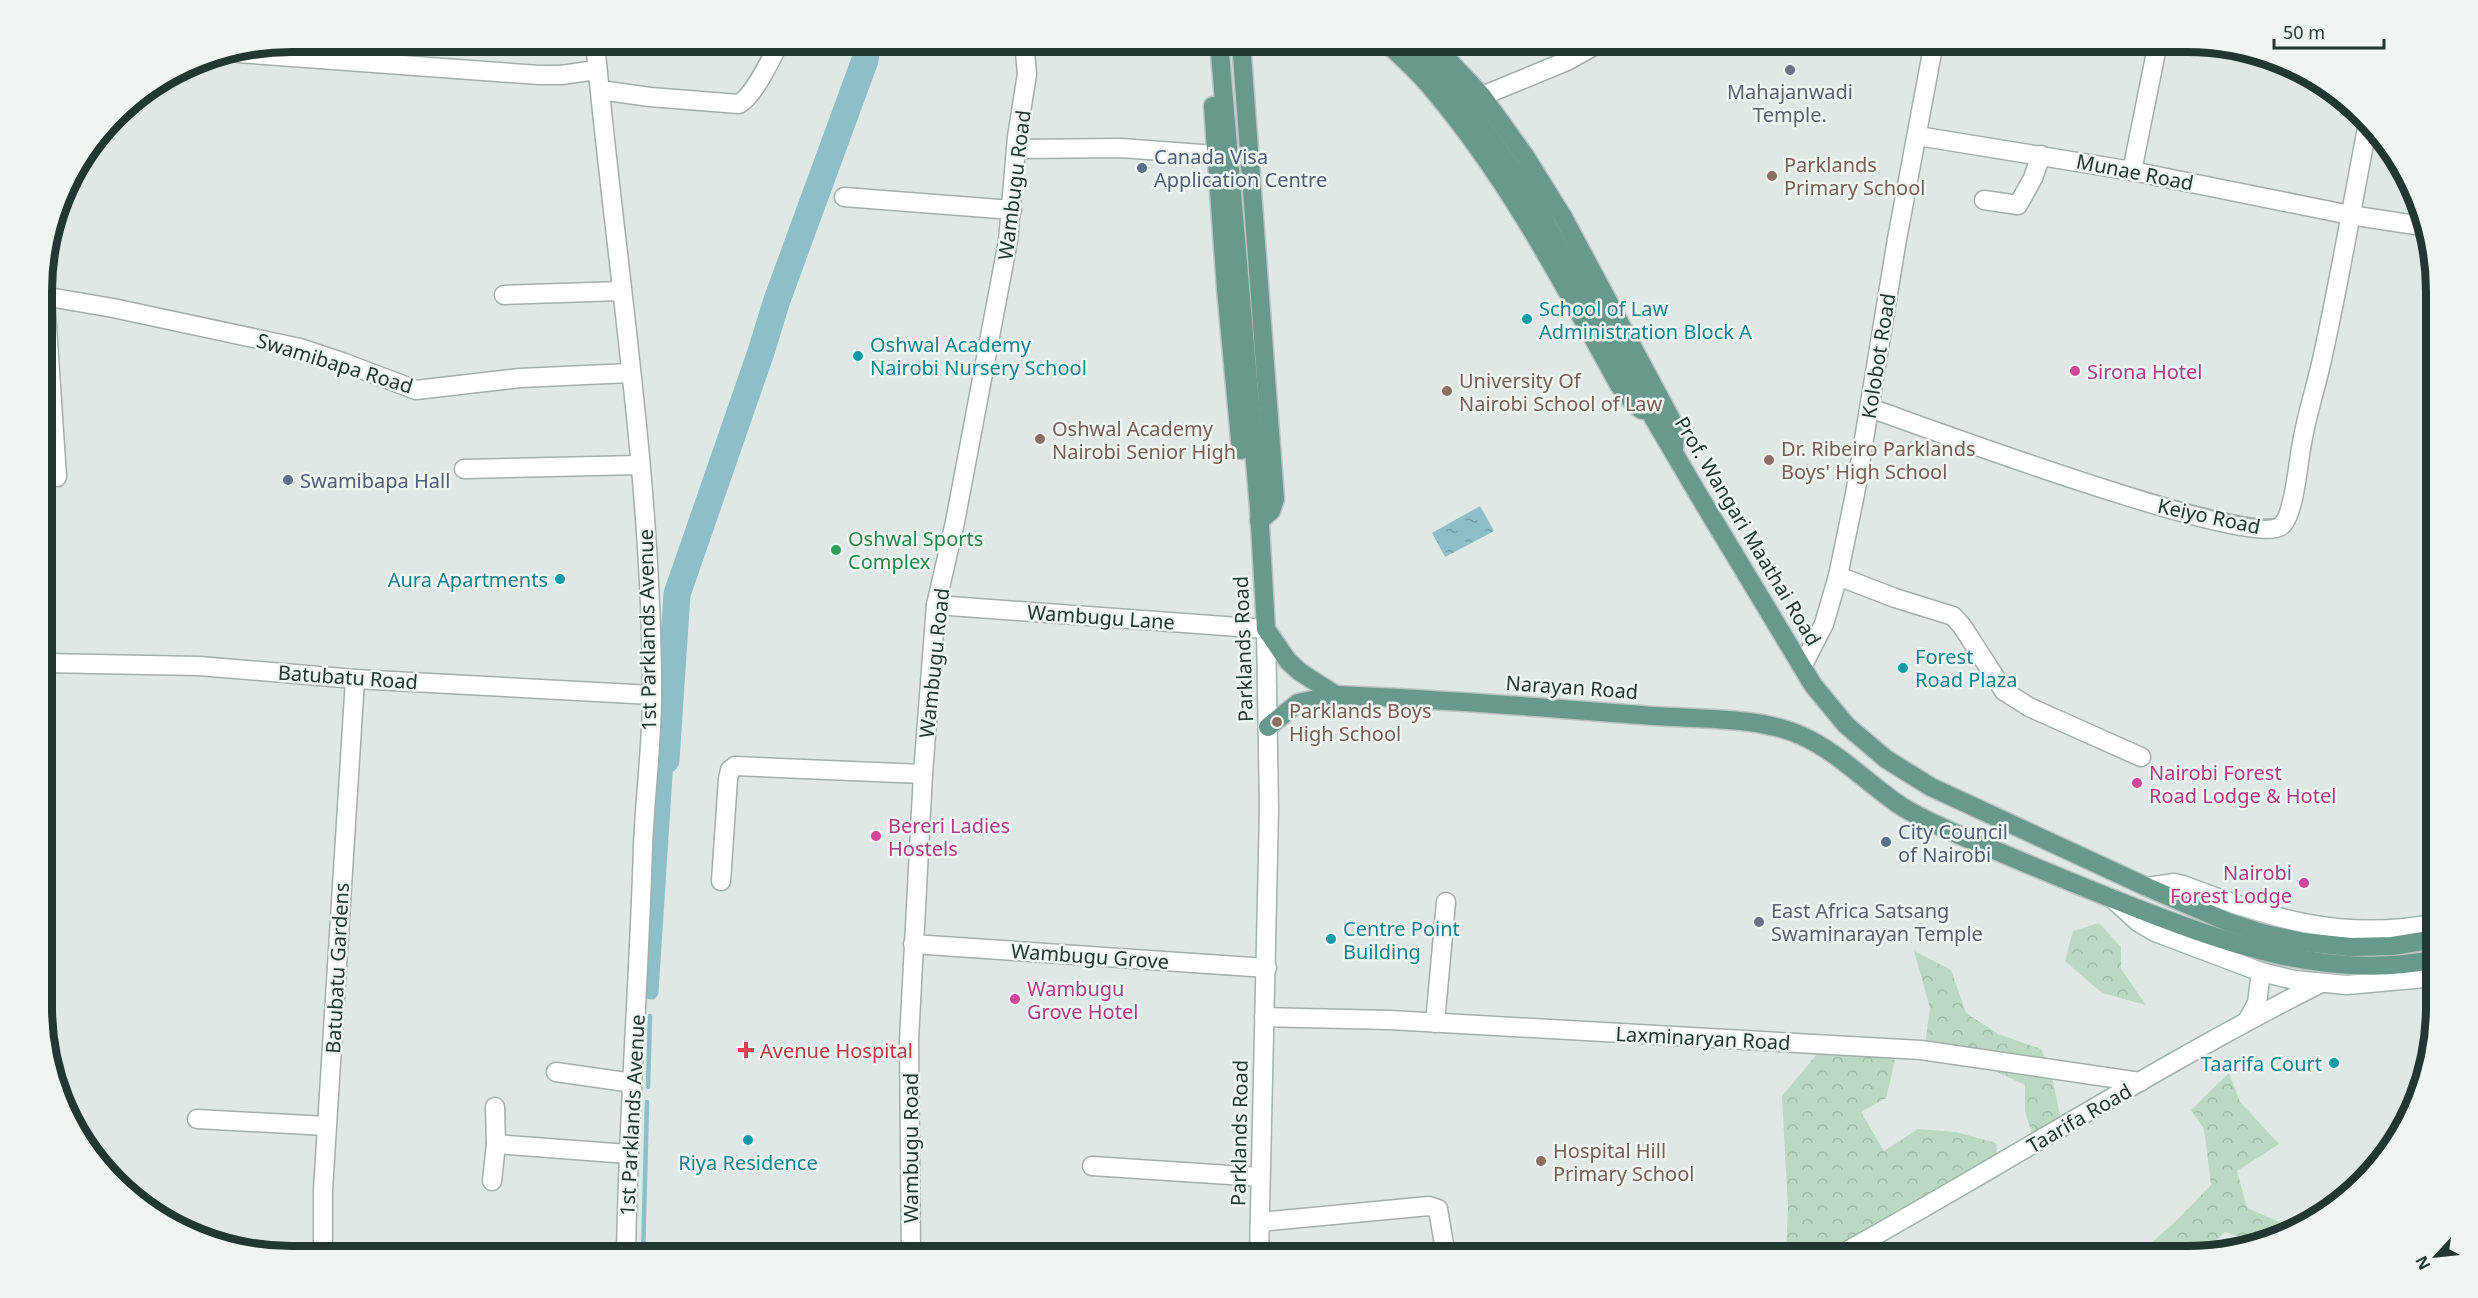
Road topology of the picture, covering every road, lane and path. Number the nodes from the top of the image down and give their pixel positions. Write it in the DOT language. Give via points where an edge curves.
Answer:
graph roads {
  1 [pos="596,52"];
  2 [pos="774,52"];
  3 [pos="1025,52"];
  4 [pos="1208,52"];
  5 [pos="1220,52"];
  6 [pos="1242,52"];
  7 [pos="1396,52"];
  8 [pos="1417,52"];
  9 [pos="1440,52"];
  10 [pos="1583,52"];
  11 [pos="1932,52"];
  12 [pos="2152,52"];
  13 [pos="266,54"];
  14 [pos="597,70"];
  15 [pos="600,90"];
  16 [pos="1482,96"];
  17 [pos="2366,134"];
  18 [pos="1918,136"];
  19 [pos="1018,149"];
  20 [pos="1215,155"];
  21 [pos="2041,155"];
  22 [pos="2132,171"];
  23 [pos="844,197"];
  24 [pos="1984,200"];
  25 [pos="1012,210"];
  26 [pos="2350,215"];
  27 [pos="2416,225"];
  28 [pos="621,291"];
  29 [pos="504,296"];
  30 [pos="53,298"];
  31 [pos="630,373"];
  32 [pos="1870,408"];
  33 [pos="1654,419"];
  34 [pos="53,421"];
  35 [pos="1674,452"];
  36 [pos="639,465"];
  37 [pos="464,469"];
  38 [pos="57,477"];
  39 [pos="1259,515"];
  40 [pos="1838,576"];
  41 [pos="936,605"];
  42 [pos="1266,629"];
  43 [pos="53,663"];
  44 [pos="1803,665"];
  45 [pos="355,679"];
  46 [pos="652,695"];
  47 [pos="1336,695"];
  48 [pos="1268,727"];
  49 [pos="2140,757"];
  50 [pos="923,774"];
  51 [pos="721,881"];
  52 [pos="2146,887"];
  53 [pos="2113,899"];
  54 [pos="1446,902"];
  55 [pos="2426,924"];
  56 [pos="2426,941"];
  57 [pos="913,944"];
  58 [pos="2426,960"];
  59 [pos="1267,968"];
  60 [pos="2261,972"];
  61 [pos="2426,978"];
  62 [pos="2321,983"];
  63 [pos="1264,1017"];
  64 [pos="2247,1021"];
  65 [pos="1435,1023"];
  66 [pos="556,1072"];
  67 [pos="2140,1082"];
  68 [pos="633,1083"];
  69 [pos="495,1107"];
  70 [pos="197,1119"];
  71 [pos="326,1126"];
  72 [pos="496,1144"];
  73 [pos="628,1154"];
  74 [pos="1092,1166"];
  75 [pos="1260,1177"];
  76 [pos="492,1181"];
  77 [pos="1260,1222"];
  78 [pos="323,1246"];
  79 [pos="626,1246"];
  80 [pos="911,1246"];
  81 [pos="1259,1246"];
  82 [pos="1444,1246"];
  83 [pos="1856,1246"];
  1 -- 14 [label="street, 1st Parklands Avenue"];
  2 -- 15 [label="street" via="739,104"];
  3 -- 19 [label="street, Wambugu Road" via="1027,74"];
  4 -- 20 [label="main road"];
  5 -- 39 [label="main road, Parklands Road"];
  6 -- 39 [label="main road" via="1275,499 1272,511"];
  7 -- 33 [label="main road" via="1433,89 1485,156 1543,246 1619,385 1634,404"];
  8 -- 33 [label="main road, Prof. Wangari Maathai Road" via="1466,104 1528,191"];
  9 -- 16 [label="main road"];
  10 -- 16 [label="street"];
  11 -- 18 [label="street, Kolobot Road"];
  12 -- 22 [label="street"];
  13 -- 14 [label="street" via="539,75"];
  14 -- 15 [label="street, 1st Parklands Avenue"];
  15 -- 28 [label="street, 1st Parklands Avenue"];
  16 -- 35 [label="main road" via="1563,217 1671,419"];
  17 -- 26 [label="street"];
  18 -- 21 [label="street, Munae Road"];
  18 -- 32 [label="street, Kolobot Road"];
  19 -- 20 [label="street" via="1121,148"];
  19 -- 25 [label="street, Wambugu Road"];
  20 -- 39 [label="main road" via="1242,459"];
  21 -- 22 [label="street, Munae Road"];
  21 -- 24 [label="street" via="2018,205"];
  22 -- 26 [label="street, Munae Road"];
  23 -- 25 [label="street"];
  25 -- 41 [label="street, Wambugu Road" via="1000,290"];
  26 -- 27 [label="street, Munae Road"];
  26 -- 32 [label="street, Keiyo Road" via="2291,502 2281,526 2268,530 2241,526 2129,498"];
  28 -- 29 [label="street"];
  28 -- 31 [label="street, 1st Parklands Avenue"];
  30 -- 31 [label="street, Swamibapa Road" via="300,348 416,390 520,378"];
  31 -- 36 [label="street, 1st Parklands Avenue"];
  32 -- 40 [label="street, Kolobot Road"];
  33 -- 35 [label="main road, Prof. Wangari Maathai Road"];
  34 -- 38 [label="street"];
  35 -- 44 [label="main road, Prof. Wangari Maathai Road"];
  36 -- 37 [label="street"];
  36 -- 46 [label="street, 1st Parklands Avenue"];
  39 -- 42 [label="main road, Parklands Road"];
  40 -- 44 [label="street, Kolobot Road" via="1824,624"];
  40 -- 49 [label="street" via="1953,616 2004,691 2029,707"];
  41 -- 42 [label="street, Wambugu Lane"];
  41 -- 50 [label="street, Wambugu Road"];
  42 -- 47 [label="main road" via="1288,661"];
  42 -- 48 [label="street, Parklands Road"];
  43 -- 45 [label="street, Batubatu Road" via="199,666"];
  44 -- 52 [label="main road, Prof. Wangari Maathai Road" via="1813,685 1846,725 1886,759 1931,787"];
  45 -- 46 [label="street, Batubatu Road"];
  45 -- 71 [label="street, Batubatu Gardens"];
  46 -- 68 [label="street, 1st Parklands Avenue"];
  47 -- 48 [label="main road" via="1298,704"];
  47 -- 53 [label="main road, Narayan Road" via="1782,728 1803,736 1921,817"];
  48 -- 59 [label="street, Parklands Road"];
  50 -- 51 [label="street" via="735,766 728,779"];
  50 -- 57 [label="street, Wambugu Road"];
  52 -- 55 [label="street" via="2184,885 2277,918 2348,930"];
  52 -- 56 [label="main road, Prof. Wangari Maathai Road" via="2228,922 2303,942 2350,947"];
  53 -- 58 [label="main road" via="2227,942 2302,960 2350,965"];
  53 -- 60 [label="street" via="2155,932"];
  54 -- 65 [label="street"];
  57 -- 59 [label="street, Wambugu Grove"];
  57 -- 80 [label="street, Wambugu Road" via="909,1040"];
  59 -- 63 [label="street, Parklands Road"];
  60 -- 62 [label="street"];
  60 -- 64 [label="street" via="2257,1003"];
  61 -- 62 [label="street" via="2348,985"];
  62 -- 64 [label="street, Taarifa Road"];
  63 -- 65 [label="street, Laxminaryan Road"];
  63 -- 75 [label="street, Parklands Road"];
  64 -- 67 [label="street, Taarifa Road"];
  65 -- 67 [label="street, Laxminaryan Road" via="1921,1050"];
  66 -- 68 [label="street"];
  67 -- 83 [label="street, Taarifa Road"];
  68 -- 73 [label="street, 1st Parklands Avenue"];
  69 -- 72 [label="street"];
  70 -- 71 [label="street"];
  71 -- 78 [label="street, Batubatu Gardens"];
  72 -- 73 [label="street"];
  72 -- 76 [label="street"];
  73 -- 79 [label="street, 1st Parklands Avenue"];
  74 -- 75 [label="street"];
  75 -- 77 [label="street, Parklands Road"];
  77 -- 81 [label="street, Parklands Road"];
  77 -- 82 [label="street" via="1429,1206 1438,1209"];
}
